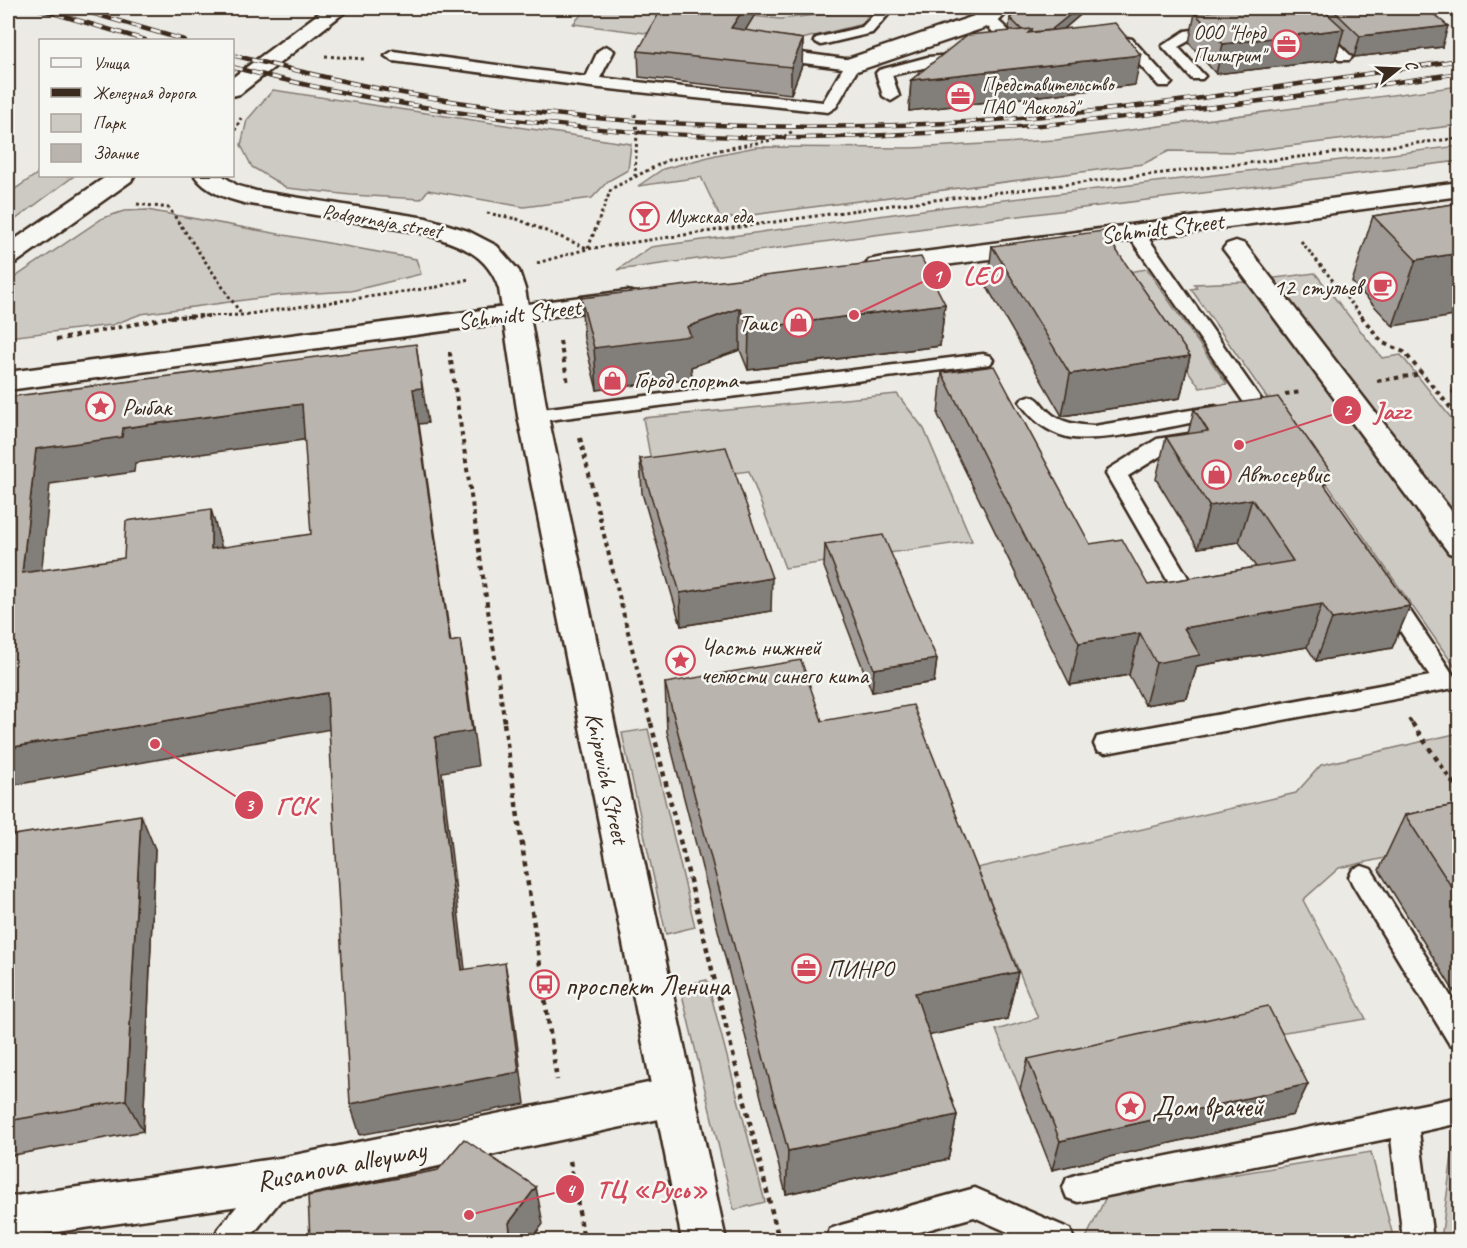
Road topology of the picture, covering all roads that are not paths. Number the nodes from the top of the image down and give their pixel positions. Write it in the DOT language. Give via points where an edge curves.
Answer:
graph roads {
  1 [pos="339,8"];
  2 [pos="887,8"];
  3 [pos="969,8"];
  4 [pos="994,13"];
  5 [pos="1306,20"];
  6 [pos="1238,28"];
  7 [pos="821,40"];
  8 [pos="1104,44"];
  9 [pos="606,51"];
  10 [pos="755,52"];
  11 [pos="998,55"];
  12 [pos="393,56"];
  13 [pos="975,57"];
  14 [pos="1344,57"];
  15 [pos="852,65"];
  16 [pos="1197,76"];
  17 [pos="591,82"];
  18 [pos="1164,84"];
  19 [pos="234,87"];
  20 [pos="891,96"];
  21 [pos="121,177"];
  22 [pos="208,177"];
  23 [pos="1460,189"];
  24 [pos="1135,231"];
  25 [pos="1236,249"];
  26 [pos="8,256"];
  27 [pos="855,269"];
  28 [pos="657,296"];
  29 [pos="516,314"];
  30 [pos="983,360"];
  31 [pos="8,381"];
  32 [pos="1030,402"];
  33 [pos="532,416"];
  34 [pos="1263,416"];
  35 [pos="1222,431"];
  36 [pos="1284,445"];
  37 [pos="1460,545"];
  38 [pos="1378,583"];
  39 [pos="1192,603"];
  40 [pos="1106,744"];
  41 [pos="1362,877"];
  42 [pos="1460,1036"];
  43 [pos="673,1097"];
  44 [pos="1460,1110"];
  45 [pos="1403,1121"];
  46 [pos="280,1179"];
  47 [pos="1078,1188"];
  48 [pos="8,1218"];
  49 [pos="229,1240"];
  50 [pos="704,1240"];
  51 [pos="841,1240"];
  52 [pos="1059,1240"];
  53 [pos="1418,1240"];
  1 -- 19 [label="main road"];
  2 -- 7 [label="lane" via="867,30"];
  3 -- 4 [label="lane"];
  4 -- 11 [label="lane" via="1027,52"];
  4 -- 15 [label="main road"];
  5 -- 14 [label="lane"];
  6 -- 16 [label="lane" via="1190,34 1169,46"];
  8 -- 18 [label="lane" via="1127,42"];
  9 -- 17 [label="lane"];
  10 -- 15 [label="lane"];
  12 -- 17 [label="lane"];
  13 -- 20 [label="lane" via="928,62 884,73"];
  15 -- 17 [label="lane" via="828,107"];
  21 -- 26 [label="main road"];
  22 -- 29 [label="main road, Podgornaja street" via="229,191 253,198 426,226 459,236 488,251 506,271"];
  23 -- 24 [label="main road, Schmidt Street"];
  24 -- 27 [label="main road, Schmidt Street"];
  24 -- 34 [label="lane"];
  25 -- 37 [label="main road"];
  28 -- 29 [label="main road, Schmidt Street"];
  29 -- 31 [label="main road, Schmidt Street"];
  29 -- 33 [label="main road, Knipovich Street"];
  30 -- 33 [label="lane"];
  32 -- 35 [label="lane" via="1042,417 1070,431 1095,432 1215,412"];
  33 -- 43 [label="main road, Knipovich Street"];
  34 -- 35 [label="lane"];
  34 -- 36 [label="lane"];
  35 -- 39 [label="lane" via="1164,444 1116,474"];
  38 -- 40 [label="lane" via="1446,682"];
  41 -- 42 [label="lane"];
  43 -- 46 [label="main road, Rusanova alleyway"];
  43 -- 50 [label="main road, Knipovich Street"];
  44 -- 45 [label="lane"];
  45 -- 47 [label="lane"];
  45 -- 53 [label="lane"];
  46 -- 48 [label="main road, Rusanova alleyway"];
  46 -- 49 [label="lane"];
  51 -- 52 [label="lane" via="975,1202"];
}
